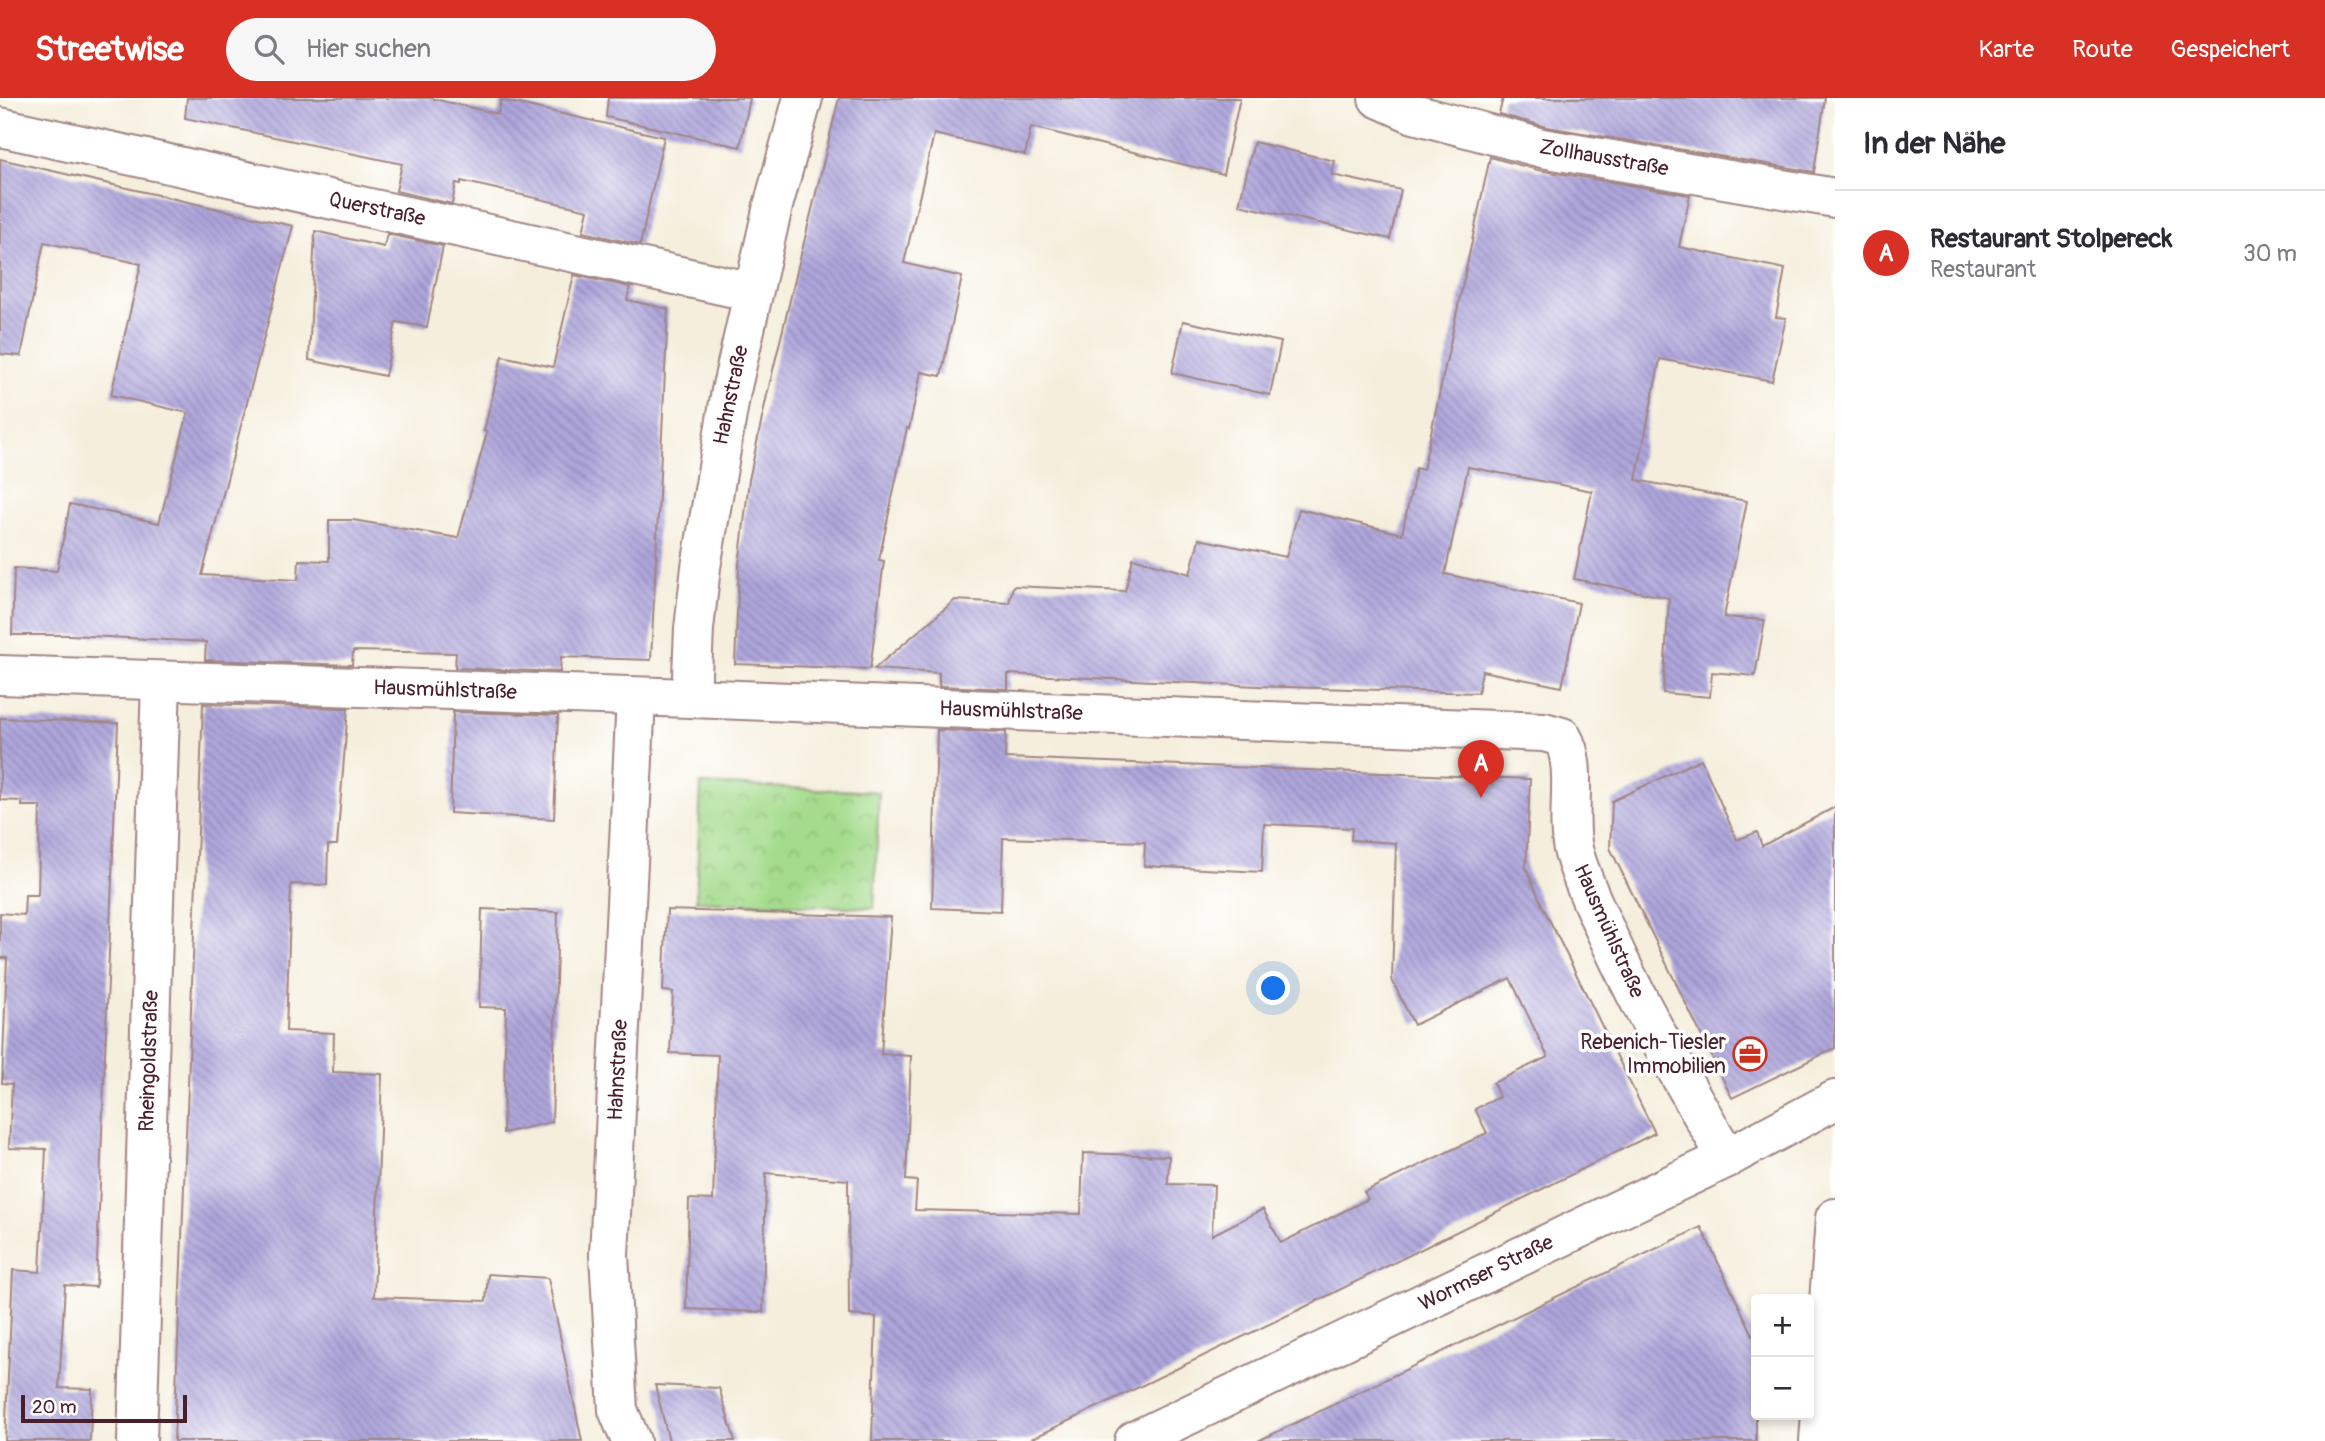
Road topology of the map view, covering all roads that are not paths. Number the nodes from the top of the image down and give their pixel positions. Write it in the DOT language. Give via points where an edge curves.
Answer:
graph roads {
  1 [pos="803,98"];
  2 [pos="1378,98"];
  3 [pos="0,127"];
  4 [pos="1835,198"];
  5 [pos="753,292"];
  6 [pos="0,675"];
  7 [pos="161,681"];
  8 [pos="636,697"];
  9 [pos="691,698"];
  10 [pos="1835,1100"];
  11 [pos="1727,1158"];
  12 [pos="1835,1218"];
  13 [pos="137,1441"];
  14 [pos="631,1441"];
  15 [pos="1134,1441"];
  16 [pos="1819,1441"];
  1 -- 5 [label="street, Hahnstraße"];
  2 -- 4 [label="street, Zollhausstraße" via="1414,114 1542,148"];
  3 -- 5 [label="street, Querstraße"];
  5 -- 9 [label="street, Hahnstraße" via="701,566"];
  6 -- 7 [label="street, Hausmühlstraße"];
  7 -- 8 [label="street, Hausmühlstraße"];
  7 -- 13 [label="street, Rheingoldstraße"];
  8 -- 9 [label="street, Hausmühlstraße"];
  8 -- 14 [label="street, Hahnstraße" via="608,1255 618,1410"];
  9 -- 11 [label="street, Hausmühlstraße" via="1530,732 1562,737 1570,749 1573,850 1593,903 1629,984"];
  10 -- 11 [label="street, Wormser Straße"];
  11 -- 15 [label="street, Wormser Straße"];
  12 -- 16 [label="street"];
}
